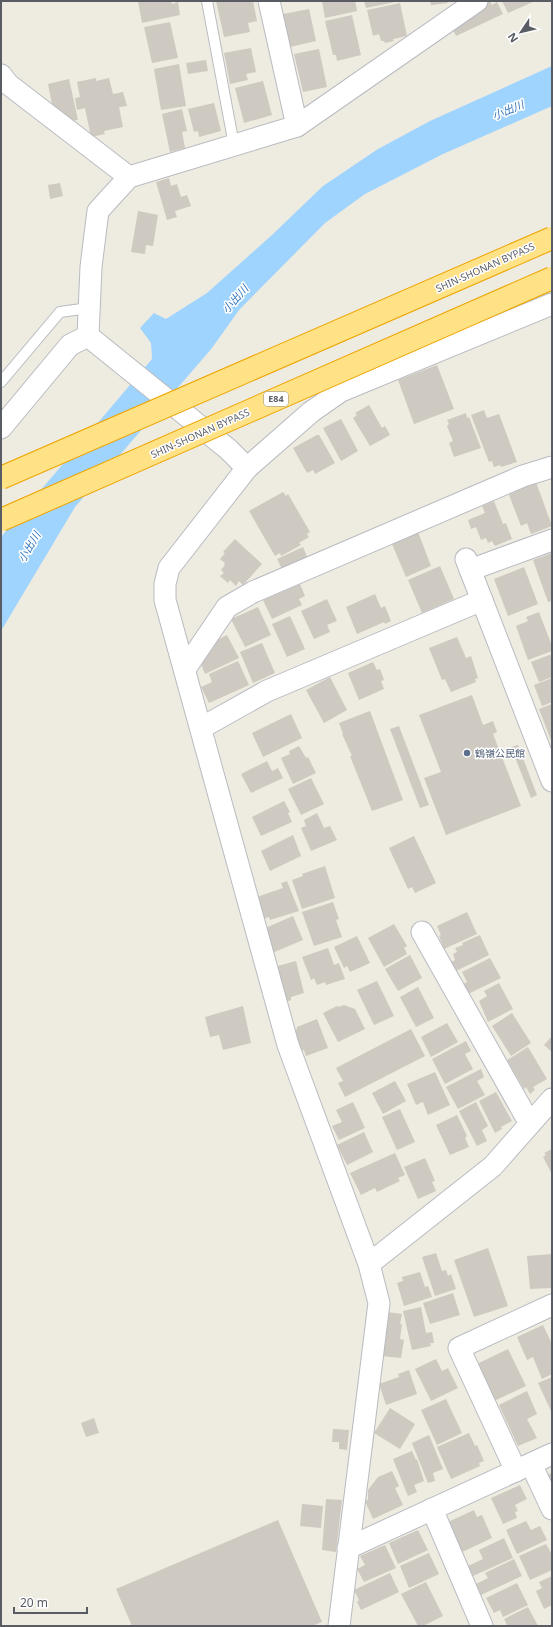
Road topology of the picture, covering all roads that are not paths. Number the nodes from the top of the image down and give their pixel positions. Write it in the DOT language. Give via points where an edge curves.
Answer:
graph roads {
  1 [pos="207,1"];
  2 [pos="269,1"];
  3 [pos="477,1"];
  4 [pos="1,75"];
  5 [pos="297,126"];
  6 [pos="234,145"];
  7 [pos="129,177"];
  8 [pos="552,238"];
  9 [pos="552,278"];
  10 [pos="552,304"];
  11 [pos="89,308"];
  12 [pos="88,336"];
  13 [pos="1,382"];
  14 [pos="1,428"];
  15 [pos="552,467"];
  16 [pos="247,468"];
  17 [pos="1,478"];
  18 [pos="1,520"];
  19 [pos="552,540"];
  20 [pos="482,600"];
  21 [pos="185,669"];
  22 [pos="201,728"];
  23 [pos="552,781"];
  24 [pos="422,932"];
  25 [pos="552,1099"];
  26 [pos="530,1124"];
  27 [pos="369,1264"];
  28 [pos="552,1305"];
  29 [pos="552,1454"];
  30 [pos="524,1467"];
  31 [pos="552,1509"];
  32 [pos="432,1510"];
  33 [pos="348,1548"];
  34 [pos="339,1626"];
  35 [pos="482,1626"];
  1 -- 6 [label="lane"];
  2 -- 5 [label="street"];
  3 -- 5 [label="street"];
  4 -- 7 [label="street" via="8,84"];
  5 -- 6 [label="street"];
  6 -- 7 [label="street"];
  7 -- 11 [label="street" via="98,211"];
  8 -- 17 [label="highway, SHIN-SHONAN BYPASS, bridge"];
  9 -- 18 [label="highway, SHIN-SHONAN BYPASS / E84, bridge"];
  10 -- 16 [label="street" via="341,391 311,412"];
  11 -- 12 [label="street"];
  11 -- 13 [label="lane" via="60,312"];
  12 -- 14 [label="street" via="70,345"];
  12 -- 16 [label="street, bridge" via="228,449"];
  15 -- 21 [label="street" via="523,476 253,592 226,607"];
  16 -- 21 [label="street" via="169,568 165,584 166,600"];
  19 -- 20 [label="street" via="468,564"];
  20 -- 22 [label="street" via="268,691"];
  20 -- 23 [label="street"];
  21 -- 22 [label="street"];
  22 -- 27 [label="street" via="288,1045"];
  24 -- 26 [label="street"];
  25 -- 26 [label="street"];
  26 -- 27 [label="street" via="493,1166"];
  27 -- 33 [label="street" via="379,1303"];
  28 -- 30 [label="street" via="460,1348"];
  29 -- 30 [label="street"];
  30 -- 31 [label="street"];
  30 -- 32 [label="street"];
  32 -- 33 [label="street"];
  32 -- 35 [label="street"];
  33 -- 34 [label="street"];
}
